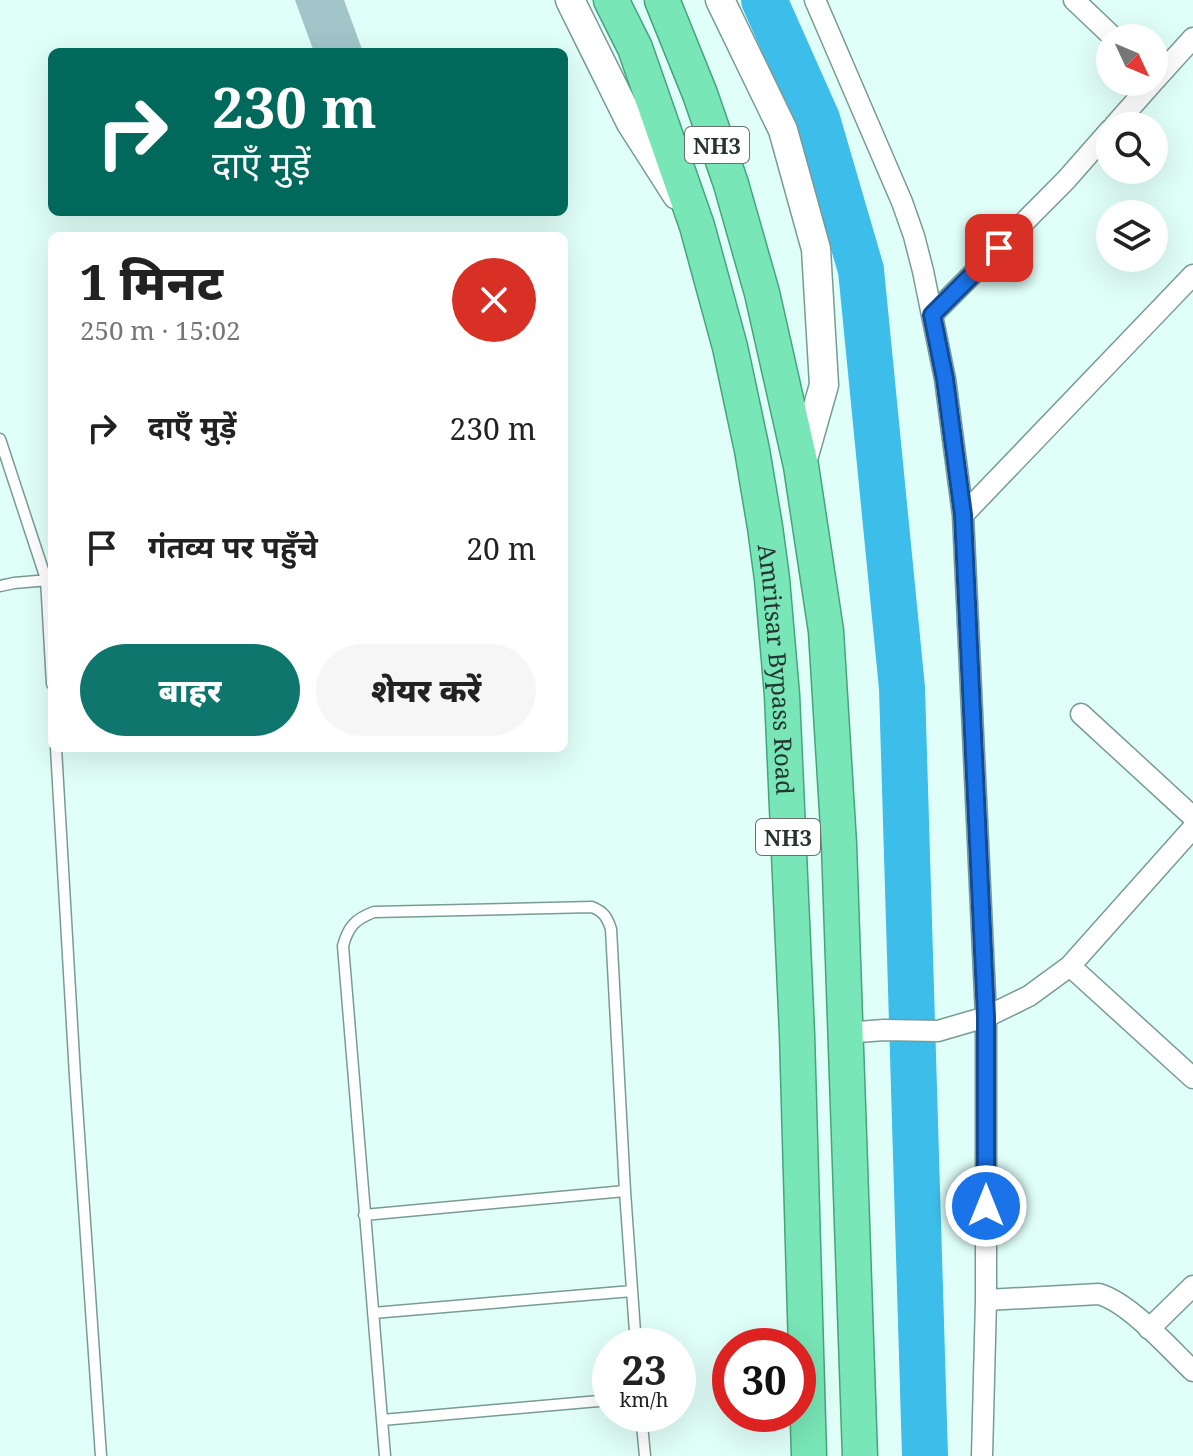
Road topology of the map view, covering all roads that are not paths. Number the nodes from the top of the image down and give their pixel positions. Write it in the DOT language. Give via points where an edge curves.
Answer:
graph roads {
  1 [pos="570,0"];
  2 [pos="611,0"];
  3 [pos="662,0"];
  4 [pos="720,0"];
  5 [pos="815,0"];
  6 [pos="1074,0"];
  7 [pos="1099,24"];
  8 [pos="1193,38"];
  9 [pos="1168,64"];
  10 [pos="1139,96"];
  11 [pos="1126,112"];
  12 [pos="1096,146"];
  13 [pos="697,226"];
  14 [pos="1193,275"];
  15 [pos="932,315"];
  16 [pos="0,439"];
  17 [pos="801,466"];
  18 [pos="963,515"];
  19 [pos="48,577"];
  20 [pos="48,580"];
  21 [pos="0,586"];
  22 [pos="1081,714"];
  23 [pos="56,752"];
  24 [pos="1193,817"];
  25 [pos="1193,828"];
  26 [pos="1070,966"];
  27 [pos="986,1017"];
  28 [pos="845,1033"];
  29 [pos="1193,1078"];
  30 [pos="625,1191"];
  31 [pos="364,1215"];
  32 [pos="1193,1286"];
  33 [pos="632,1291"];
  34 [pos="986,1300"];
  35 [pos="373,1313"];
  36 [pos="635,1328"];
  37 [pos="1149,1329"];
  38 [pos="1193,1371"];
  39 [pos="592,1402"];
  40 [pos="382,1420"];
  41 [pos="643,1432"];
  42 [pos="101,1456"];
  43 [pos="385,1456"];
  44 [pos="645,1456"];
  45 [pos="809,1456"];
  46 [pos="860,1456"];
  47 [pos="982,1456"];
  1 -- 13 [label="main road" via="631,123"];
  2 -- 13 [label="highway, NH3" via="635,48"];
  3 -- 17 [label="highway, NH3" via="731,184"];
  4 -- 17 [label="main road" via="783,130 816,249 824,385"];
  5 -- 15 [label="street" via="902,202"];
  6 -- 7 [label="street"];
  8 -- 9 [label="street"];
  10 -- 11 [label="street"];
  12 -- 15 [label="street"];
  13 -- 45 [label="highway, Amritsar Bypass Road / NH3" via="752,450 772,579 797,1034"];
  14 -- 18 [label="street"];
  15 -- 18 [label="street"];
  16 -- 19 [label="lane"];
  17 -- 28 [label="highway, Amritsar Bypass Road / NH3" via="826,631"];
  18 -- 27 [label="street"];
  20 -- 21 [label="lane"];
  22 -- 24 [label="street"];
  23 -- 42 [label="lane"];
  25 -- 26 [label="street"];
  26 -- 27 [label="street" via="1029,996"];
  26 -- 29 [label="street"];
  27 -- 28 [label="street" via="938,1031"];
  27 -- 34 [label="street"];
  28 -- 46 [label="highway, Amritsar Bypass Road / NH3"];
  30 -- 31 [label="lane"];
  30 -- 31 [label="lane" via="611,929 602,911 592,907 374,912 353,924 343,946"];
  30 -- 33 [label="lane"];
  31 -- 35 [label="lane"];
  32 -- 37 [label="street"];
  33 -- 35 [label="lane"];
  33 -- 36 [label="lane"];
  34 -- 37 [label="street" via="1099,1294"];
  34 -- 47 [label="street"];
  35 -- 40 [label="lane"];
  37 -- 38 [label="street"];
  39 -- 40 [label="lane"];
  40 -- 43 [label="lane"];
  41 -- 44 [label="lane"];
}
